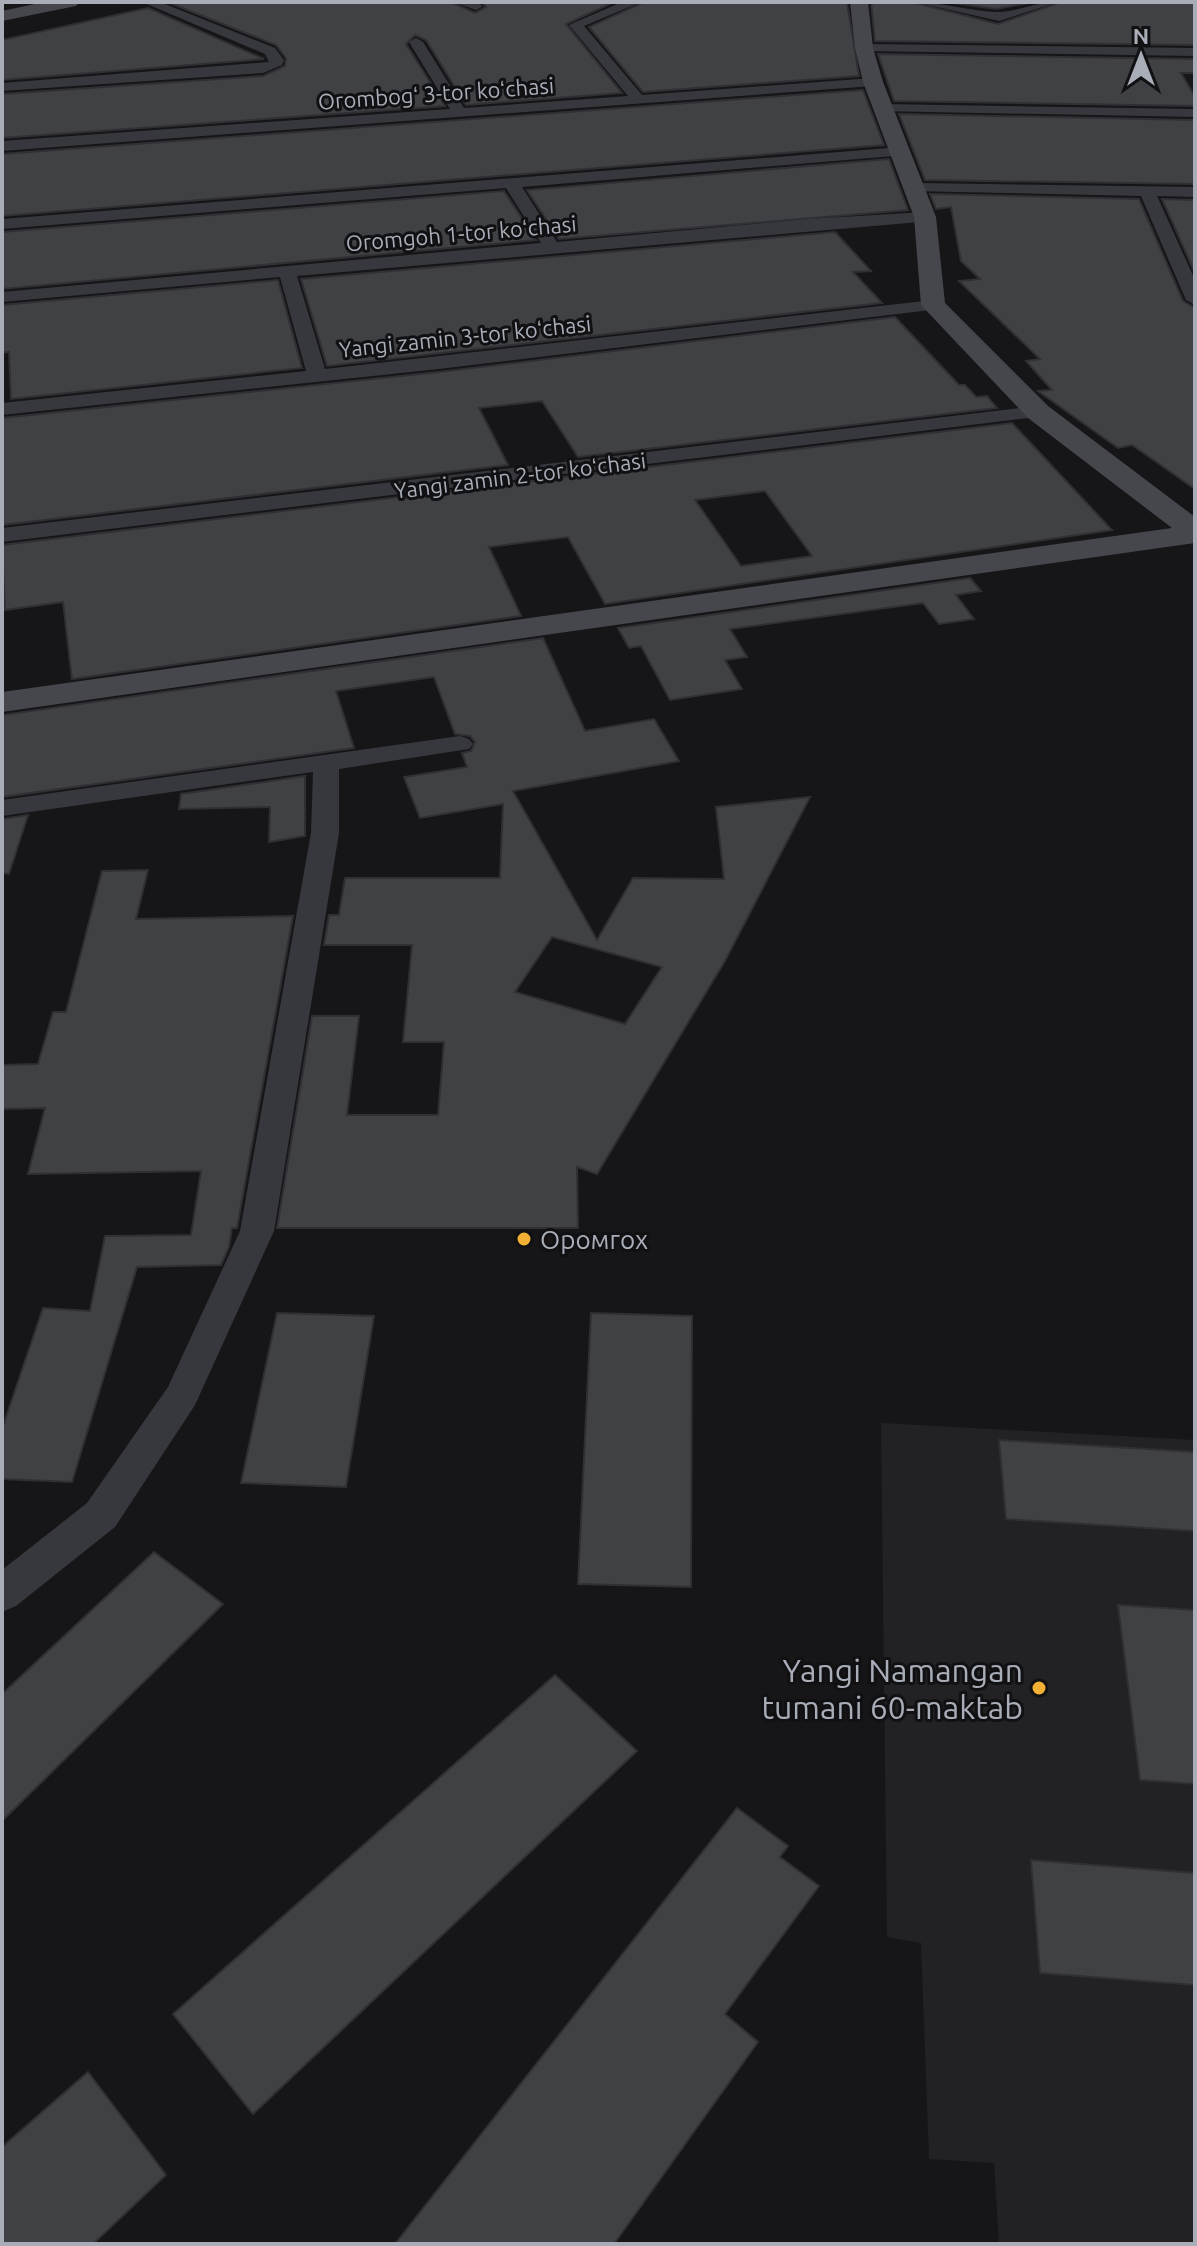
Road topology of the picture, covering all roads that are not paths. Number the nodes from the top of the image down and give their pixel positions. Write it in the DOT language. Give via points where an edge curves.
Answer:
graph roads {
  1 [pos="44,2"];
  2 [pos="70,2"];
  3 [pos="149,2"];
  4 [pos="461,2"];
  5 [pos="634,2"];
  6 [pos="859,2"];
  7 [pos="922,2"];
  8 [pos="1051,2"];
  9 [pos="476,6"];
  10 [pos="2,13"];
  11 [pos="416,42"];
  12 [pos="864,48"];
  13 [pos="1195,52"];
  14 [pos="873,82"];
  15 [pos="2,87"];
  16 [pos="639,100"];
  17 [pos="883,108"];
  18 [pos="460,113"];
  19 [pos="1195,113"];
  20 [pos="2,146"];
  21 [pos="901,152"];
  22 [pos="511,183"];
  23 [pos="916,188"];
  24 [pos="1147,191"];
  25 [pos="1195,192"];
  26 [pos="925,217"];
  27 [pos="2,224"];
  28 [pos="552,247"];
  29 [pos="287,271"];
  30 [pos="2,297"];
  31 [pos="1195,300"];
  32 [pos="933,305"];
  33 [pos="317,376"];
  34 [pos="2,409"];
  35 [pos="1038,412"];
  36 [pos="1195,532"];
  37 [pos="2,535"];
  38 [pos="2,702"];
  39 [pos="460,744"];
  40 [pos="326,763"];
  41 [pos="2,808"];
  42 [pos="2,1594"];
  1 -- 10 [label="street"];
  2 -- 10 [label="street"];
  3 -- 15 [label="street" via="270,51 275,65"];
  4 -- 9 [label="street"];
  5 -- 16 [label="street" via="576,25"];
  6 -- 12 [label="street"];
  7 -- 8 [label="street" via="999,17"];
  11 -- 18 [label="street"];
  12 -- 13 [label="street"];
  12 -- 14 [label="street"];
  14 -- 16 [label="street, Orombogʻ 3-tor koʻchasi"];
  14 -- 17 [label="street"];
  16 -- 18 [label="street, Orombogʻ 3-tor koʻchasi"];
  17 -- 19 [label="street"];
  17 -- 21 [label="street"];
  18 -- 20 [label="street, Orombogʻ 3-tor koʻchasi"];
  21 -- 22 [label="street"];
  21 -- 23 [label="street"];
  22 -- 27 [label="street"];
  22 -- 28 [label="street"];
  23 -- 24 [label="street"];
  23 -- 26 [label="street"];
  24 -- 25 [label="street"];
  24 -- 31 [label="street"];
  26 -- 28 [label="street, Oromgoh 1-tor koʻchasi"];
  26 -- 32 [label="street"];
  28 -- 29 [label="street, Oromgoh 1-tor koʻchasi"];
  29 -- 30 [label="street, Oromgoh 1-tor koʻchasi"];
  29 -- 33 [label="street"];
  32 -- 33 [label="street, Yangi zamin 3-tor koʻchasi"];
  32 -- 35 [label="street"];
  33 -- 34 [label="street, Yangi zamin 3-tor koʻchasi"];
  35 -- 36 [label="street"];
  35 -- 37 [label="street, Yangi zamin 2-tor koʻchasi"];
  36 -- 38 [label="street"];
  39 -- 40 [label="street"];
  40 -- 41 [label="street"];
  40 -- 42 [label="street" via="325,833 257,1231 182,1395 101,1515"];
}
